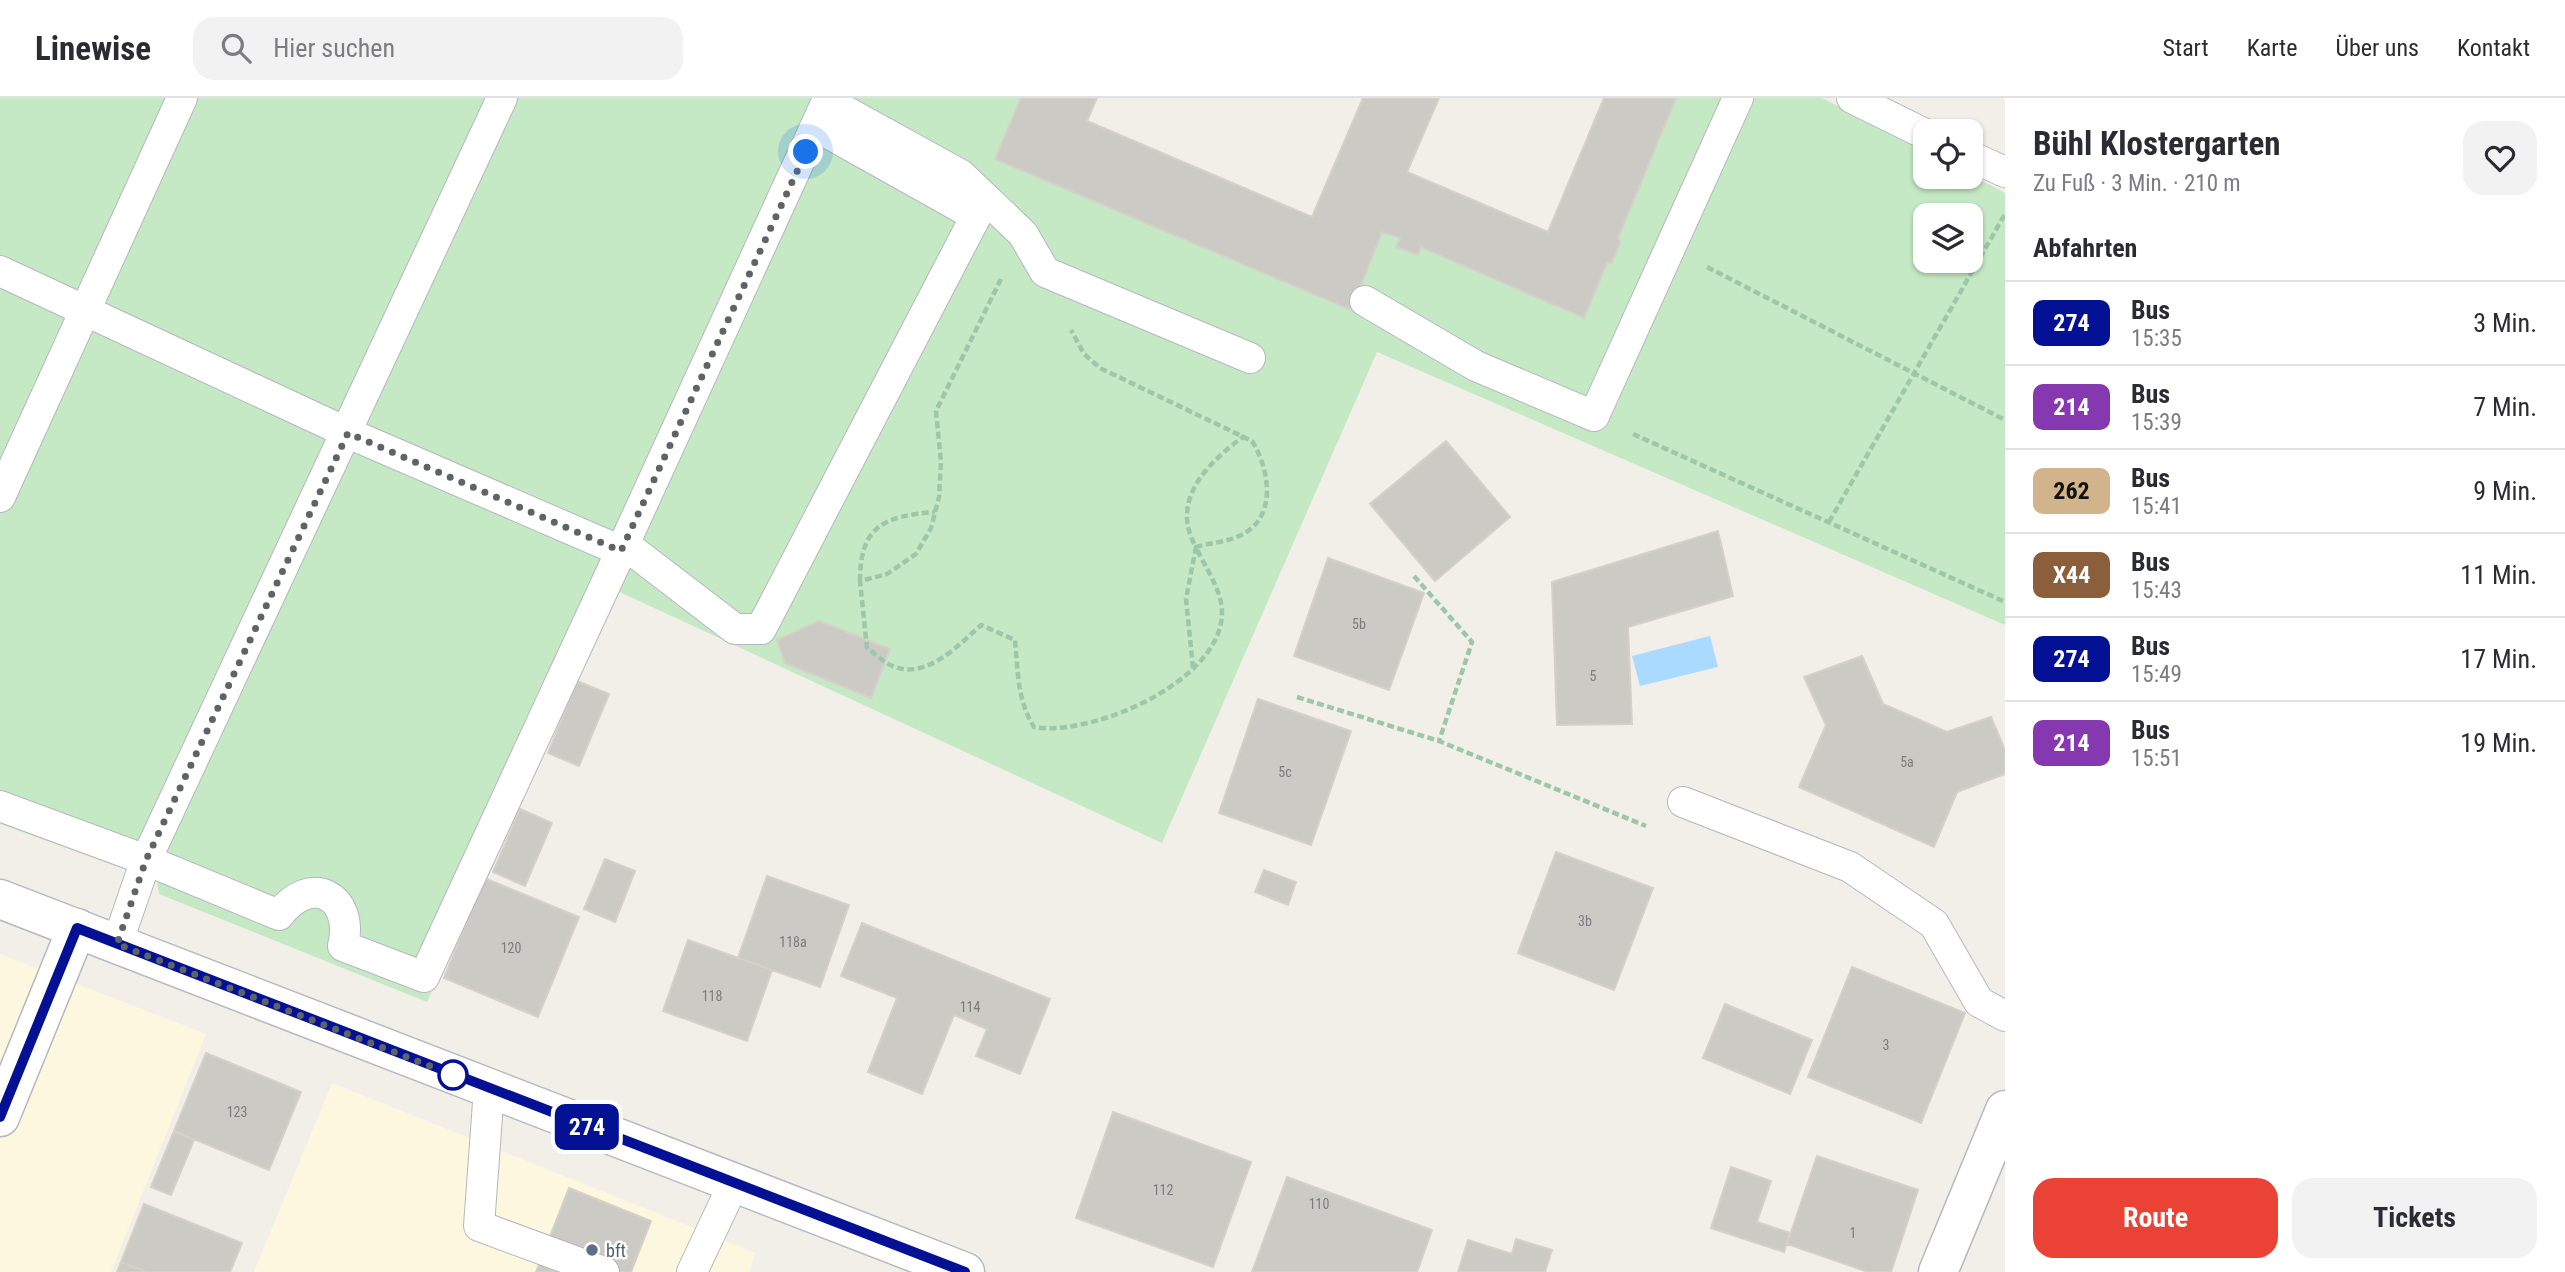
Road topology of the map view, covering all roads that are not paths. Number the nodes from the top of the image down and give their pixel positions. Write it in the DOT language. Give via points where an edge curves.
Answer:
graph roads {
  1 [pos="182,98"];
  2 [pos="502,98"];
  3 [pos="1738,98"];
  4 [pos="1852,98"];
  5 [pos="823,106"];
  6 [pos="1913,128"];
  7 [pos="1983,162"];
  8 [pos="2005,172"];
  9 [pos="0,271"];
  10 [pos="1365,301"];
  11 [pos="85,309"];
  12 [pos="1250,358"];
  13 [pos="348,433"];
  14 [pos="0,497"];
  15 [pos="623,548"];
  16 [pos="1683,802"];
  17 [pos="0,806"];
  18 [pos="146,860"];
  19 [pos="0,899"];
  20 [pos="77,928"];
  21 [pos="117,944"];
  22 [pos="2005,1016"];
  23 [pos="489,1089"];
  24 [pos="2005,1110"];
  25 [pos="0,1117"];
  26 [pos="734,1183"];
  27 [pos="604,1272"];
  28 [pos="692,1272"];
  29 [pos="965,1272"];
  30 [pos="1938,1272"];
  1 -- 11 [label="lane"];
  2 -- 13 [label="lane"];
  3 -- 10 [label="lane" via="1594,416 1476,366"];
  4 -- 6 [label="lane"];
  5 -- 12 [label="lane" via="961,175 1023,234 1045,272"];
  5 -- 15 [label="lane"];
  5 -- 15 [label="lane" via="976,216 761,629 735,629"];
  7 -- 8 [label="lane"];
  9 -- 11 [label="lane"];
  11 -- 13 [label="lane"];
  11 -- 14 [label="lane"];
  13 -- 15 [label="lane"];
  13 -- 18 [label="lane"];
  15 -- 18 [label="lane" via="424,977 343,946 345,917 338,902 326,894 307,894 289,901 279,915"];
  16 -- 22 [label="lane" via="1850,867 1934,924 1979,1002"];
  17 -- 18 [label="lane"];
  18 -- 21 [label="lane"];
  19 -- 20 [label="street"];
  20 -- 21 [label="street"];
  20 -- 25 [label="street"];
  21 -- 23 [label="street"];
  23 -- 26 [label="street"];
  23 -- 27 [label="lane" via="479,1226"];
  24 -- 30 [label="street"];
  26 -- 28 [label="lane"];
  26 -- 29 [label="street"];
}
